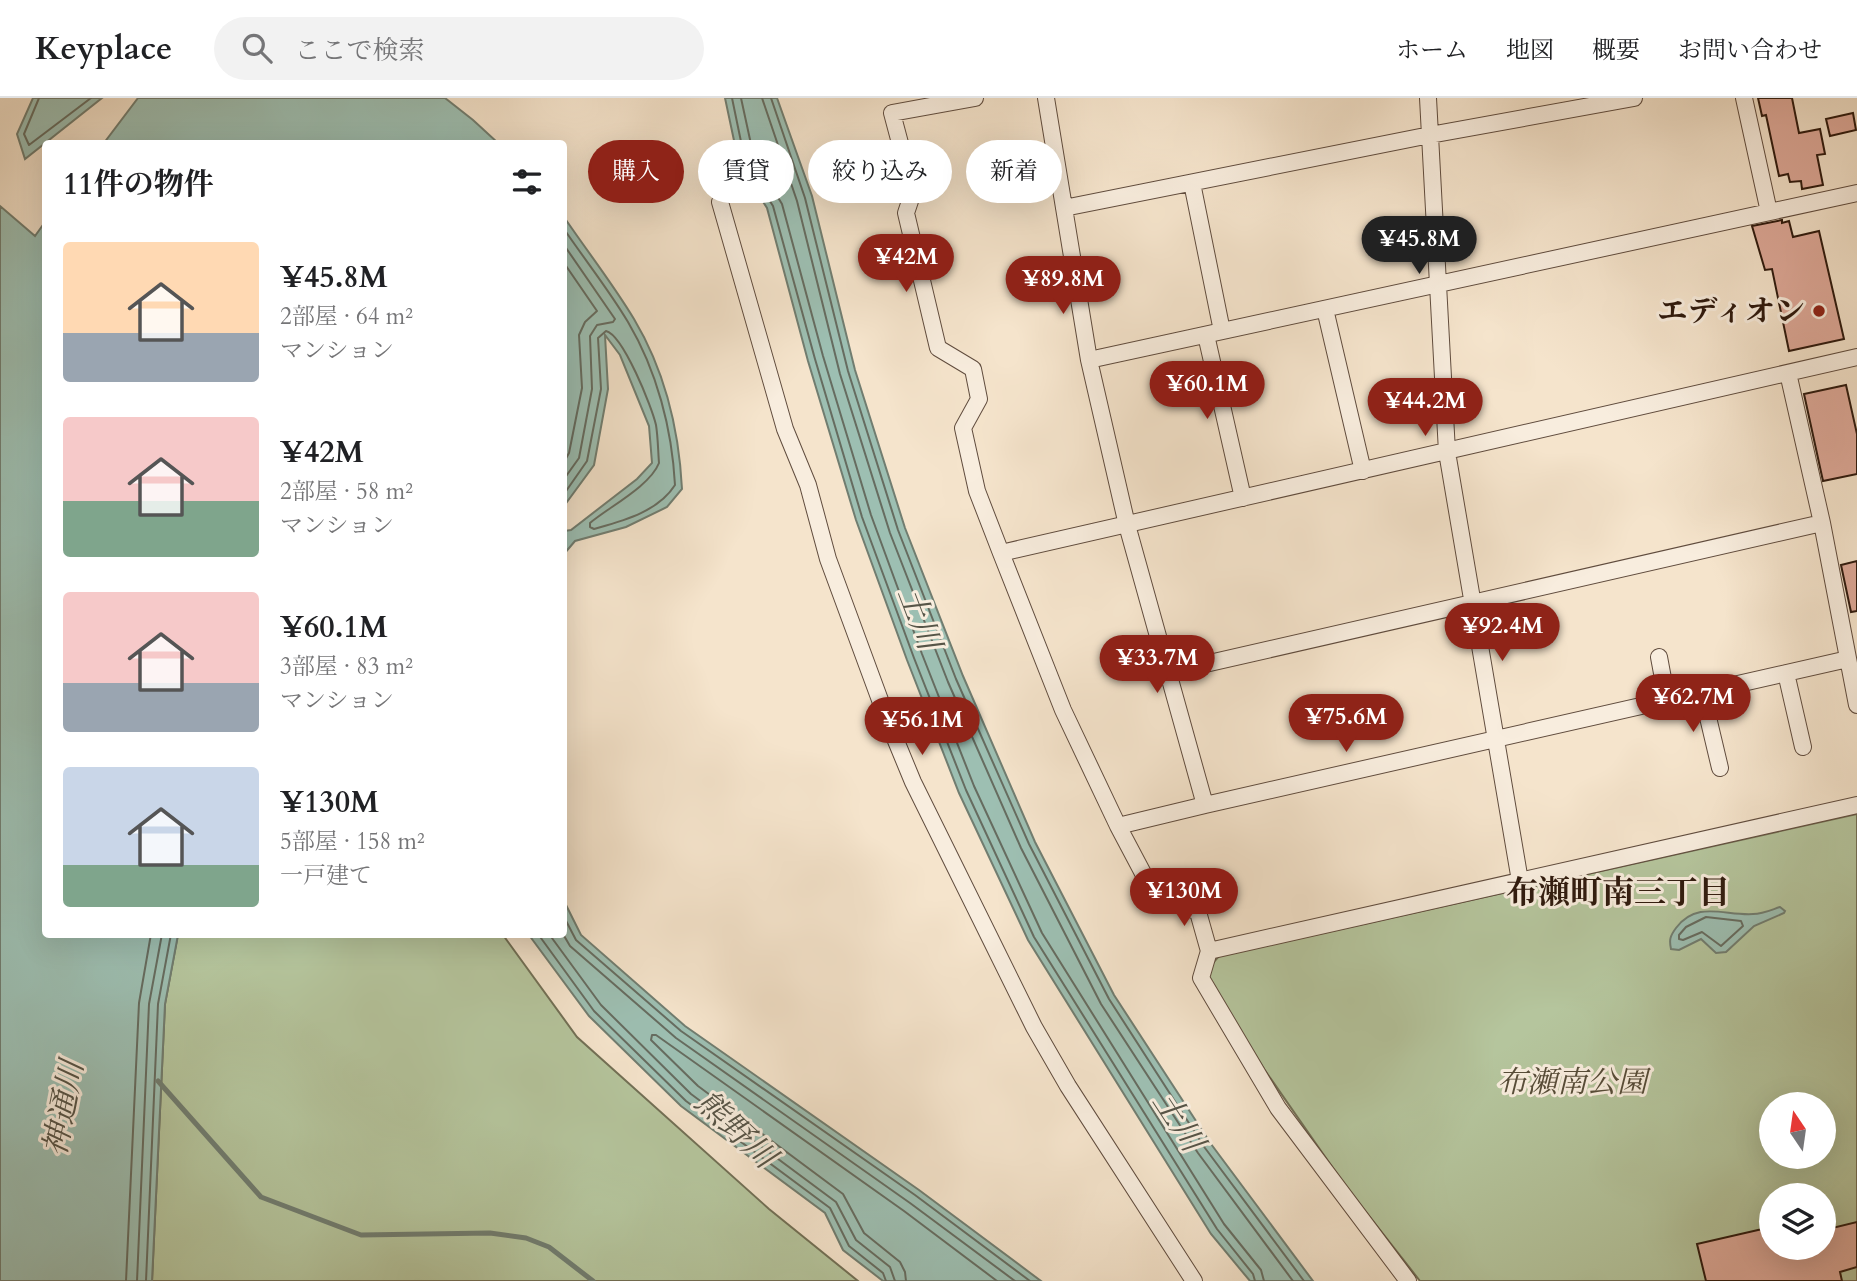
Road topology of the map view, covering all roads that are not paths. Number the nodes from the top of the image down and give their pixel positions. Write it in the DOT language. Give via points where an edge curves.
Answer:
graph roads {
  1 [pos="975,98"];
  2 [pos="1046,98"];
  3 [pos="1428,98"];
  4 [pos="1634,98"];
  5 [pos="1744,98"];
  6 [pos="1430,135"];
  7 [pos="1192,183"];
  8 [pos="1857,193"];
  9 [pos="720,203"];
  10 [pos="1064,208"];
  11 [pos="1769,212"];
  12 [pos="1437,284"];
  13 [pos="1325,309"];
  14 [pos="1222,331"];
  15 [pos="1206,335"];
  16 [pos="1857,357"];
  17 [pos="1089,360"];
  18 [pos="1788,373"];
  19 [pos="1447,452"];
  20 [pos="1363,471"];
  21 [pos="1243,498"];
  22 [pos="1822,523"];
  23 [pos="1127,525"];
  24 [pos="1001,553"];
  25 [pos="1474,603"];
  26 [pos="1659,657"];
  27 [pos="1848,659"];
  28 [pos="1170,672"];
  29 [pos="1786,673"];
  30 [pos="1702,692"];
  31 [pos="1667,700"];
  32 [pos="1857,705"];
  33 [pos="1495,739"];
  34 [pos="1803,747"];
  35 [pos="1720,768"];
  36 [pos="1205,805"];
  37 [pos="1857,805"];
  38 [pos="1118,827"];
  39 [pos="1520,881"];
  40 [pos="1209,951"];
  41 [pos="1194,1281"];
  42 [pos="1408,1281"];
  1 -- 24 [label="street" via="892,113 913,192 906,213 938,348 973,369 979,399 963,429 977,491"];
  2 -- 10 [label="street"];
  3 -- 6 [label="street"];
  4 -- 6 [label="street"];
  5 -- 11 [label="street"];
  6 -- 7 [label="street"];
  6 -- 12 [label="street"];
  7 -- 10 [label="street"];
  7 -- 14 [label="street"];
  8 -- 11 [label="street"];
  9 -- 41 [label="street" via="785,429 808,485 828,559 913,782 1034,1027"];
  10 -- 17 [label="street"];
  11 -- 12 [label="street"];
  12 -- 13 [label="street"];
  12 -- 19 [label="street"];
  13 -- 14 [label="street"];
  13 -- 20 [label="street"];
  14 -- 15 [label="street"];
  15 -- 17 [label="street"];
  15 -- 21 [label="street"];
  16 -- 18 [label="street"];
  17 -- 23 [label="street"];
  18 -- 19 [label="street"];
  18 -- 22 [label="street"];
  19 -- 20 [label="street"];
  19 -- 25 [label="street"];
  20 -- 21 [label="street"];
  21 -- 23 [label="street"];
  22 -- 25 [label="street"];
  22 -- 27 [label="street"];
  23 -- 24 [label="street"];
  23 -- 28 [label="street"];
  24 -- 38 [label="street" via="1063,710"];
  25 -- 28 [label="street"];
  25 -- 33 [label="street"];
  26 -- 31 [label="street"];
  27 -- 29 [label="street"];
  27 -- 32 [label="street"];
  28 -- 36 [label="street"];
  29 -- 30 [label="street"];
  29 -- 34 [label="street"];
  30 -- 31 [label="street"];
  30 -- 35 [label="street"];
  31 -- 33 [label="street"];
  33 -- 36 [label="street"];
  33 -- 39 [label="street"];
  36 -- 38 [label="street"];
  37 -- 39 [label="street"];
  38 -- 40 [label="street" via="1154,894 1198,912"];
  39 -- 40 [label="street"];
  40 -- 42 [label="street" via="1201,978 1270,1083 1278,1108 1346,1188"];
}
